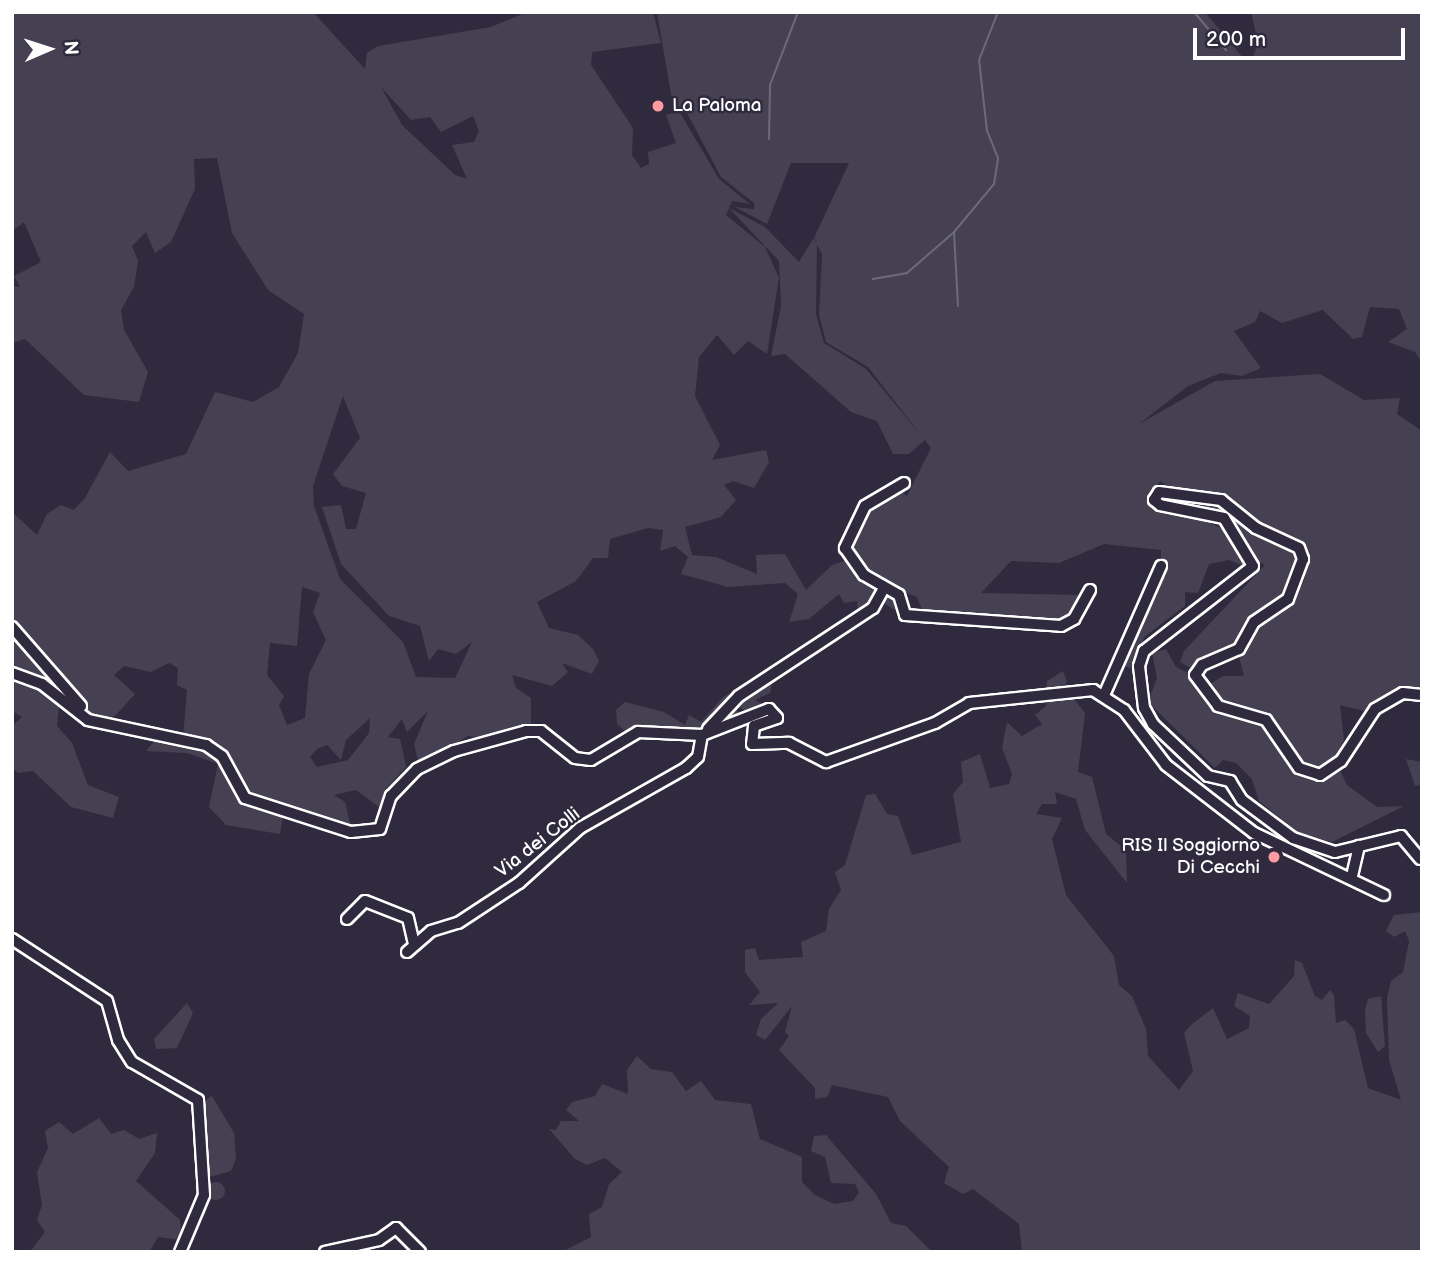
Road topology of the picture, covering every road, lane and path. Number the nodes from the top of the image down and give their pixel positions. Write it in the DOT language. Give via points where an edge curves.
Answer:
graph roads {
  1 [pos="904,483"];
  2 [pos="1161,566"];
  3 [pos="884,588"];
  4 [pos="1090,590"];
  5 [pos="12,626"];
  6 [pos="12,673"];
  7 [pos="1105,693"];
  8 [pos="1422,695"];
  9 [pos="98,723"];
  10 [pos="702,734"];
  11 [pos="1208,776"];
  12 [pos="1196,791"];
  13 [pos="1359,846"];
  14 [pos="1420,859"];
  15 [pos="1352,876"];
  16 [pos="1384,895"];
  17 [pos="347,919"];
  18 [pos="12,939"];
  19 [pos="180,1252"];
  20 [pos="325,1252"];
  21 [pos="420,1252"];
  1 -- 3 [label="street" via="865,506 846,540 852,561"];
  2 -- 7 [label="street"];
  3 -- 4 [label="street" via="899,595 905,615 1049,627 1074,619"];
  3 -- 10 [label="street" via="867,613 739,696"];
  5 -- 9 [label="street"];
  6 -- 9 [label="street" via="43,684"];
  7 -- 10 [label="street" via="1079,689 969,703 935,723 826,762 789,743 752,744 749,734 775,721 774,709"];
  7 -- 12 [label="street" via="1149,749"];
  8 -- 11 [label="street" via="1403,693 1375,709 1341,761 1320,775 1299,768 1266,720 1218,706 1195,676 1202,665 1239,649 1254,622 1288,599 1303,559 1298,548 1256,528 1221,500 1159,492 1154,500 1160,505 1224,518 1253,566 1144,651 1139,666 1153,724"];
  9 -- 10 [label="street" via="206,745 222,756 240,793 337,830 380,829 406,777 454,751 541,731 575,758 591,760 638,732"];
  10 -- 17 [label="street, Via dei Colli" via="698,757 686,768 580,828 479,910 411,948 408,918 365,901"];
  11 -- 12 [label="street"];
  11 -- 13 [label="street" via="1230,781 1242,800 1293,838 1335,852"];
  12 -- 15 [label="street" via="1271,843"];
  13 -- 14 [label="street" via="1401,836"];
  13 -- 15 [label="street"];
  15 -- 16 [label="street" via="1360,887"];
  18 -- 19 [label="street" via="107,1001 118,1040 132,1062 198,1101 204,1195"];
  20 -- 21 [label="street" via="379,1240 396,1228"];
}
